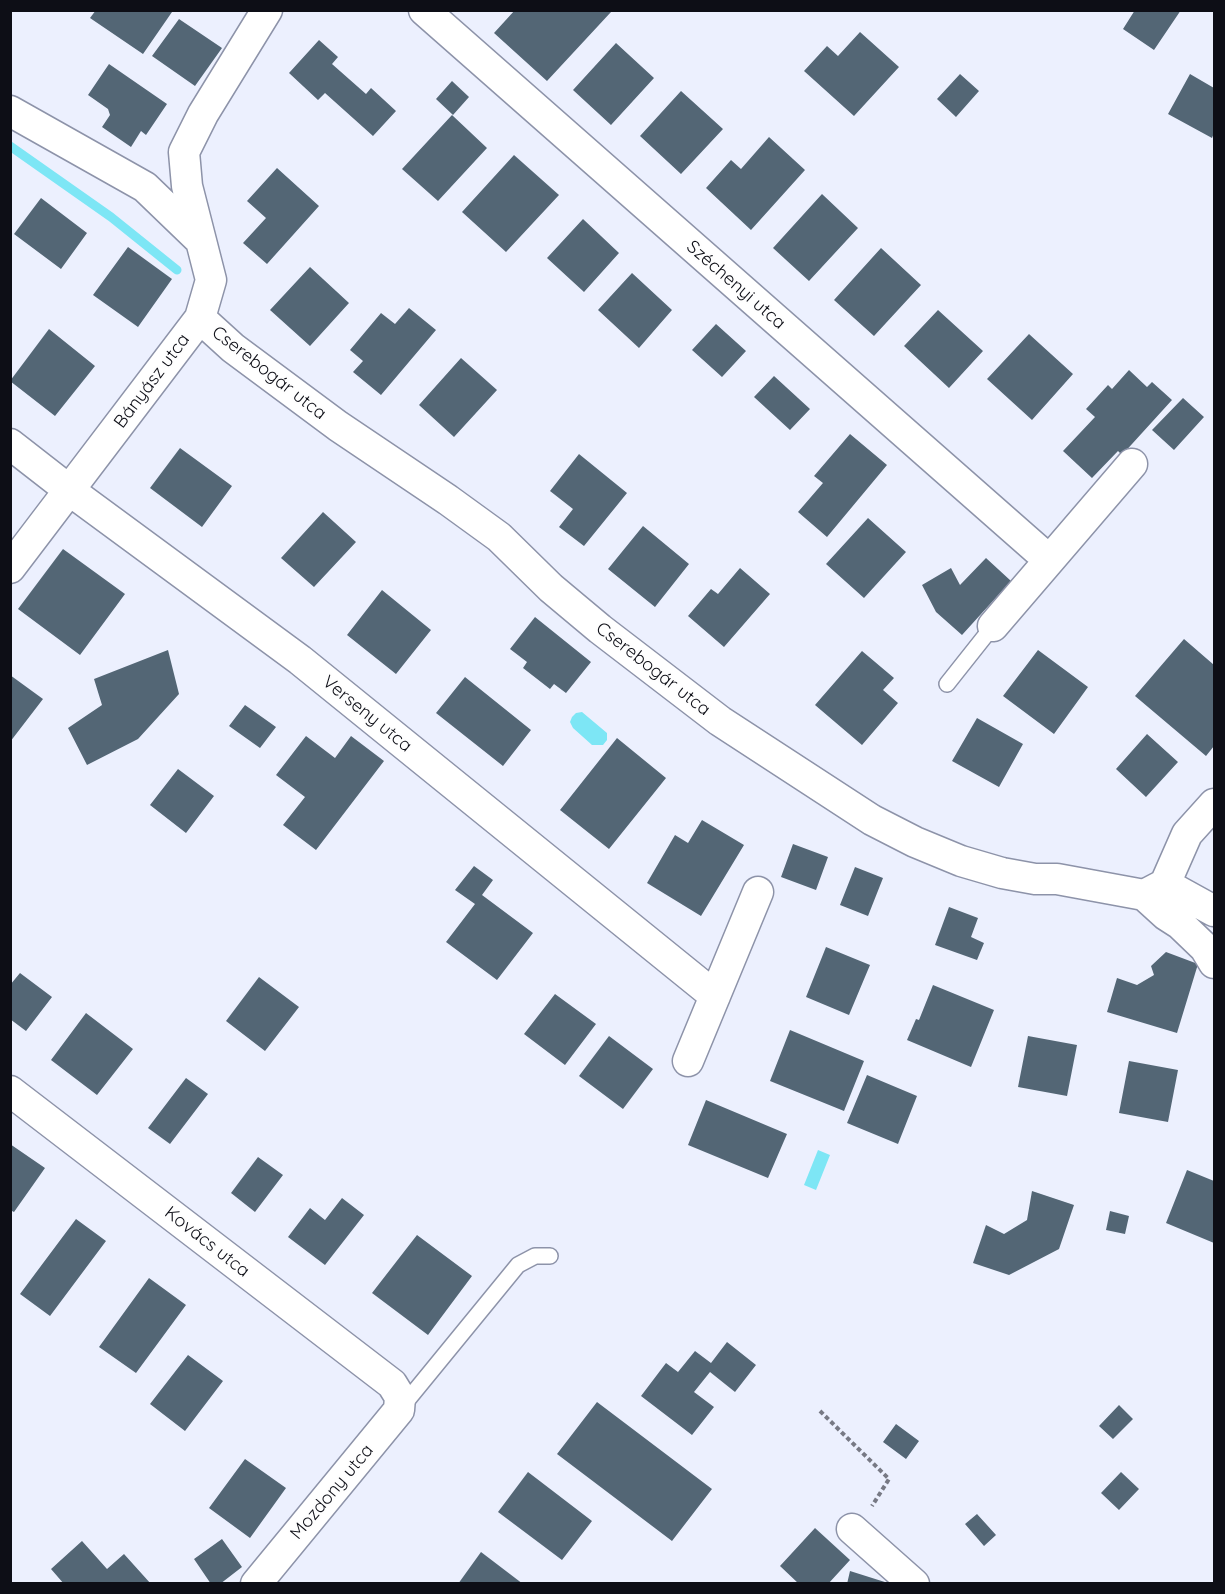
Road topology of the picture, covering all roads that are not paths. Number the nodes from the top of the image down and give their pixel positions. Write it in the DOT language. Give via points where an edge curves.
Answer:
graph roads {
  1 [pos="267,10"];
  2 [pos="423,10"];
  3 [pos="10,111"];
  4 [pos="200,240"];
  5 [pos="200,318"];
  6 [pos="10,444"];
  7 [pos="1132,464"];
  8 [pos="69,490"];
  9 [pos="1049,560"];
  10 [pos="10,568"];
  11 [pos="993,626"];
  12 [pos="947,684"];
  13 [pos="1215,804"];
  14 [pos="1155,889"];
  15 [pos="758,892"];
  16 [pos="1215,911"];
  17 [pos="1215,963"];
  18 [pos="715,996"];
  19 [pos="688,1061"];
  20 [pos="10,1091"];
  21 [pos="550,1256"];
  22 [pos="400,1403"];
  23 [pos="854,1531"];
  24 [pos="256,1584"];
  25 [pos="914,1584"];
  1 -- 4 [label="street, Bányász utca" via="184,152 187,186"];
  2 -- 9 [label="street, Széchenyi utca"];
  3 -- 4 [label="street" via="145,187"];
  4 -- 5 [label="street, Bányász utca" via="211,280"];
  5 -- 8 [label="street, Bányász utca"];
  5 -- 14 [label="street, Cserebogár utca" via="233,348 338,426 499,537 551,588 720,721 872,820 961,861 1002,873"];
  6 -- 8 [label="street, Verseny utca"];
  7 -- 9 [label="street"];
  8 -- 10 [label="street, Bányász utca"];
  8 -- 18 [label="street, Verseny utca" via="300,660"];
  9 -- 11 [label="street"];
  11 -- 12 [label="lane"];
  13 -- 14 [label="street" via="1187,834"];
  14 -- 16 [label="street, Cserebogár utca"];
  14 -- 17 [label="street" via="1166,915 1205,948"];
  15 -- 18 [label="street"];
  18 -- 19 [label="street"];
  20 -- 22 [label="street, Kovács utca" via="392,1384"];
  21 -- 22 [label="lane" via="536,1256 518,1265"];
  22 -- 24 [label="street, Mozdony utca"];
  23 -- 25 [label="street"];
}
